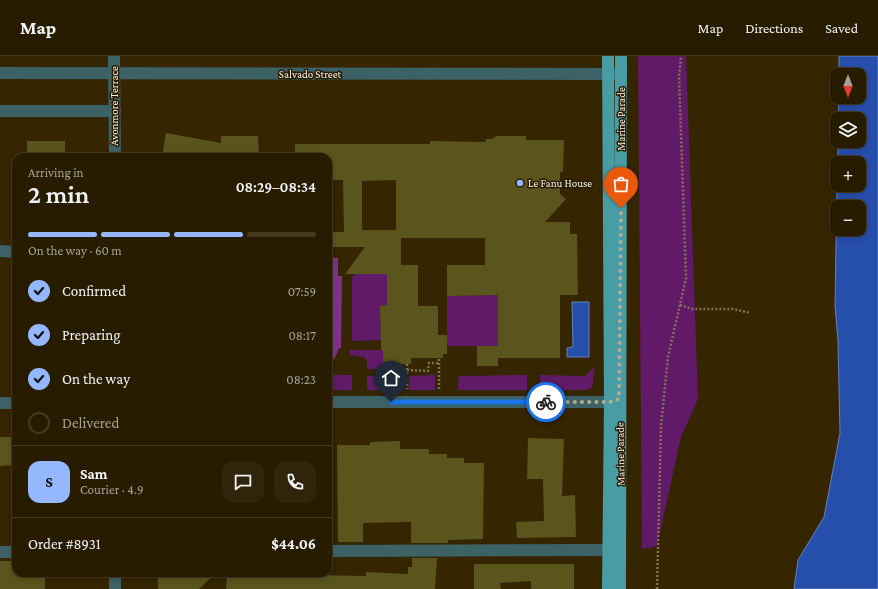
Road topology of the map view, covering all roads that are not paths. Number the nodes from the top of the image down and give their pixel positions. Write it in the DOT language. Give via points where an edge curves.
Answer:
graph roads {
  1 [pos="114,56"];
  2 [pos="608,56"];
  3 [pos="621,56"];
  4 [pos="0,73"];
  5 [pos="114,73"];
  6 [pos="608,74"];
  7 [pos="621,74"];
  8 [pos="0,111"];
  9 [pos="115,111"];
  10 [pos="115,153"];
  11 [pos="0,252"];
  12 [pos="12,252"];
  13 [pos="614,400"];
  14 [pos="332,402"];
  15 [pos="0,403"];
  16 [pos="12,403"];
  17 [pos="609,550"];
  18 [pos="332,551"];
  19 [pos="0,552"];
  20 [pos="12,552"];
  21 [pos="115,577"];
  22 [pos="115,589"];
  23 [pos="608,589"];
  24 [pos="620,589"];
  1 -- 5 [label="street, Avonmore Terrace"];
  2 -- 6 [label="main road, Marine Parade"];
  3 -- 7 [label="main road, Marine Parade"];
  4 -- 5 [label="street, Salvado Street"];
  5 -- 6 [label="street, Salvado Street"];
  5 -- 9 [label="street, Avonmore Terrace"];
  6 -- 7 [label="street, Salvado Street"];
  6 -- 13 [label="main road, Marine Parade"];
  7 -- 13 [label="main road, Marine Parade"];
  8 -- 9 [label="street"];
  9 -- 10 [label="street, Avonmore Terrace"];
  11 -- 12 [label="street"];
  13 -- 14 [label="street"];
  13 -- 17 [label="main road, Marine Parade"];
  13 -- 24 [label="main road, Marine Parade"];
  15 -- 16 [label="street"];
  17 -- 18 [label="street"];
  17 -- 23 [label="main road, Marine Parade"];
  19 -- 20 [label="street"];
  21 -- 22 [label="street"];
}
